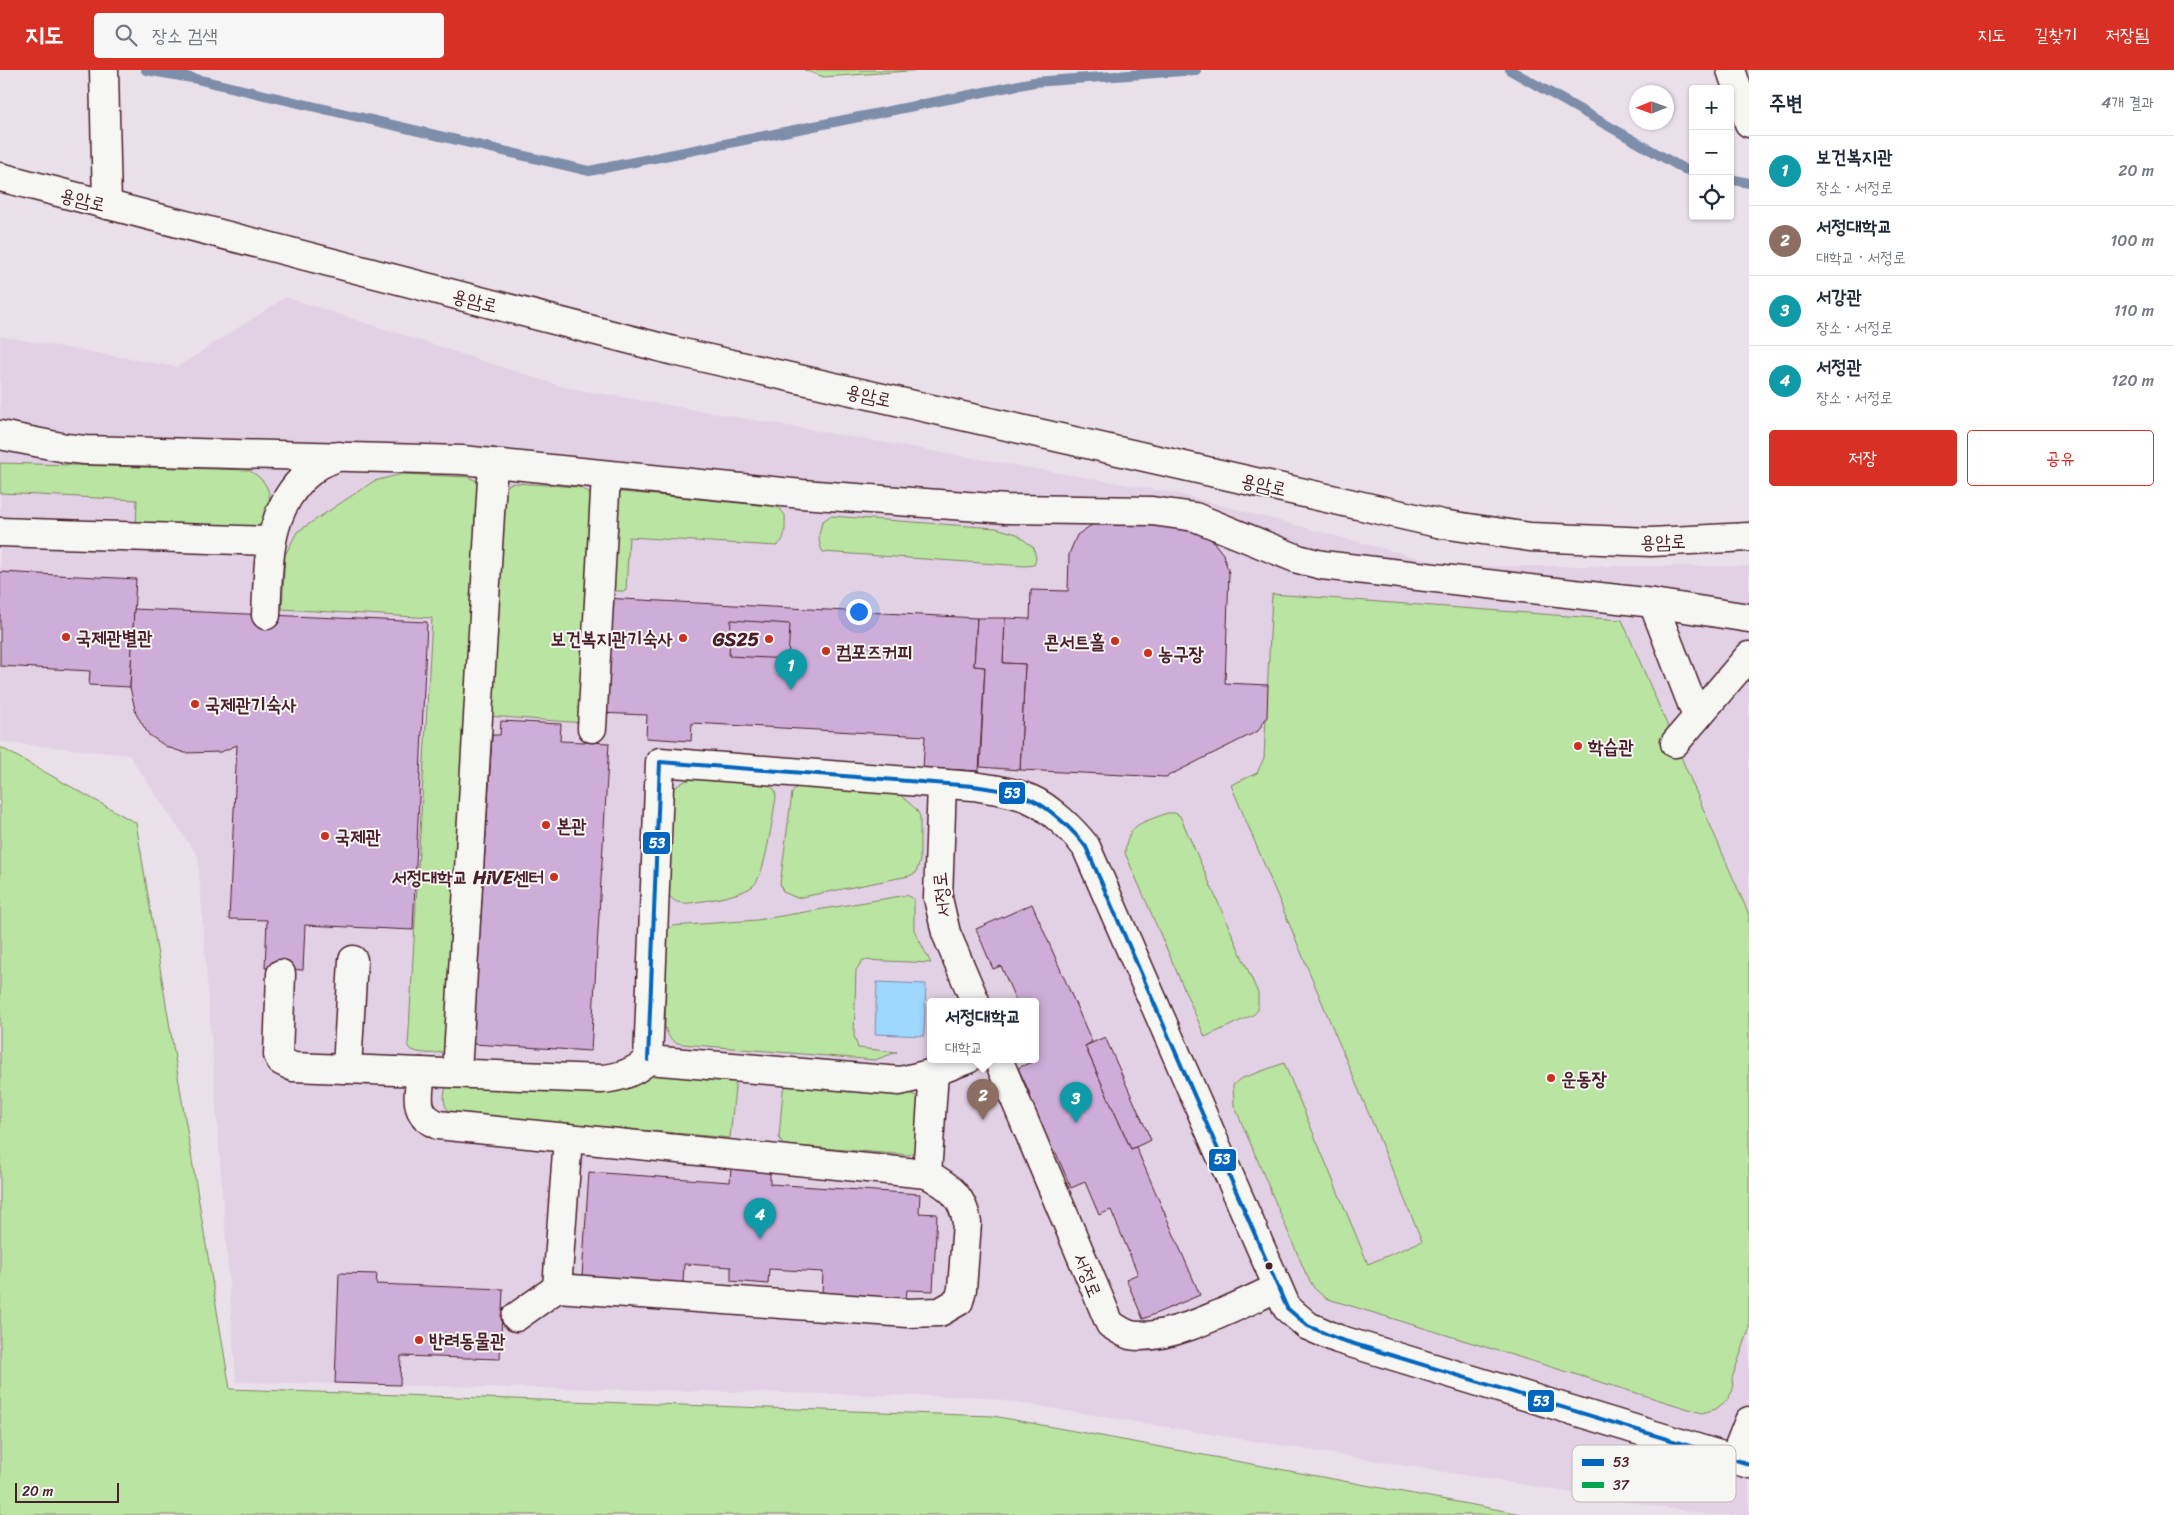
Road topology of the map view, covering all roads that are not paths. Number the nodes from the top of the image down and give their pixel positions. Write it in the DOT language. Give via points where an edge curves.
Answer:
graph roads {
  1 [pos="104,70"];
  2 [pos="1734,81"];
  3 [pos="1749,123"];
  4 [pos="0,177"];
  5 [pos="107,205"];
  6 [pos="0,435"];
  7 [pos="339,456"];
  8 [pos="493,463"];
  9 [pos="606,475"];
  10 [pos="0,532"];
  11 [pos="1749,537"];
  12 [pos="270,541"];
  13 [pos="1653,603"];
  14 [pos="266,615"];
  15 [pos="1749,618"];
  16 [pos="1749,656"];
  17 [pos="1697,717"];
  18 [pos="592,728"];
  19 [pos="1675,743"];
  20 [pos="942,784"];
  21 [pos="353,960"];
  22 [pos="281,974"];
  23 [pos="974,998"];
  24 [pos="648,1060"];
  25 [pos="958,1063"];
  26 [pos="1000,1063"];
  27 [pos="347,1069"];
  28 [pos="421,1072"];
  29 [pos="934,1072"];
  30 [pos="457,1073"];
  31 [pos="568,1138"];
  32 [pos="927,1174"];
  33 [pos="558,1288"];
  34 [pos="1277,1288"];
  35 [pos="516,1317"];
  36 [pos="1749,1421"];
  37 [pos="1686,1445"];
  38 [pos="1742,1462"];
  1 -- 5 [label="main road"];
  2 -- 3 [label="main road"];
  4 -- 5 [label="main road, 용암로"];
  5 -- 11 [label="main road, 용암로" via="674,351 1442,524 1539,538 1651,542"];
  6 -- 7 [label="main road" via="85,450"];
  7 -- 8 [label="main road"];
  7 -- 12 [label="main road" via="315,468 292,492 280,512"];
  8 -- 9 [label="main road"];
  8 -- 30 [label="main road"];
  9 -- 13 [label="main road" via="1007,509 1152,511 1195,517 1322,565"];
  9 -- 18 [label="main road"];
  10 -- 12 [label="main road"];
  12 -- 14 [label="main road"];
  13 -- 15 [label="main road"];
  13 -- 17 [label="main road"];
  16 -- 17 [label="main road"];
  17 -- 19 [label="main road"];
  20 -- 23 [label="main road, 서정로" via="938,898 946,933"];
  20 -- 24 [label="main road" via="660,762"];
  20 -- 34 [label="main road" via="1005,791 1032,800 1073,830 1086,847"];
  21 -- 27 [label="main road"];
  22 -- 27 [label="main road" via="278,1055 281,1061 293,1067"];
  24 -- 29 [label="main road" via="884,1081 900,1081"];
  24 -- 30 [label="main road" via="613,1079"];
  25 -- 29 [label="main road"];
  26 -- 34 [label="main road, 서정로" via="1110,1324 1129,1335 1175,1332"];
  27 -- 28 [label="main road"];
  28 -- 30 [label="main road"];
  28 -- 31 [label="main road" via="419,1103 428,1121 438,1125"];
  29 -- 32 [label="main road"];
  31 -- 32 [label="main road"];
  31 -- 33 [label="main road"];
  32 -- 33 [label="main road" via="952,1190 966,1213 967,1223 959,1302 940,1312 908,1313"];
  33 -- 35 [label="main road"];
  34 -- 37 [label="main road" via="1287,1308 1308,1326 1338,1339"];
  36 -- 38 [label="main road"];
}
